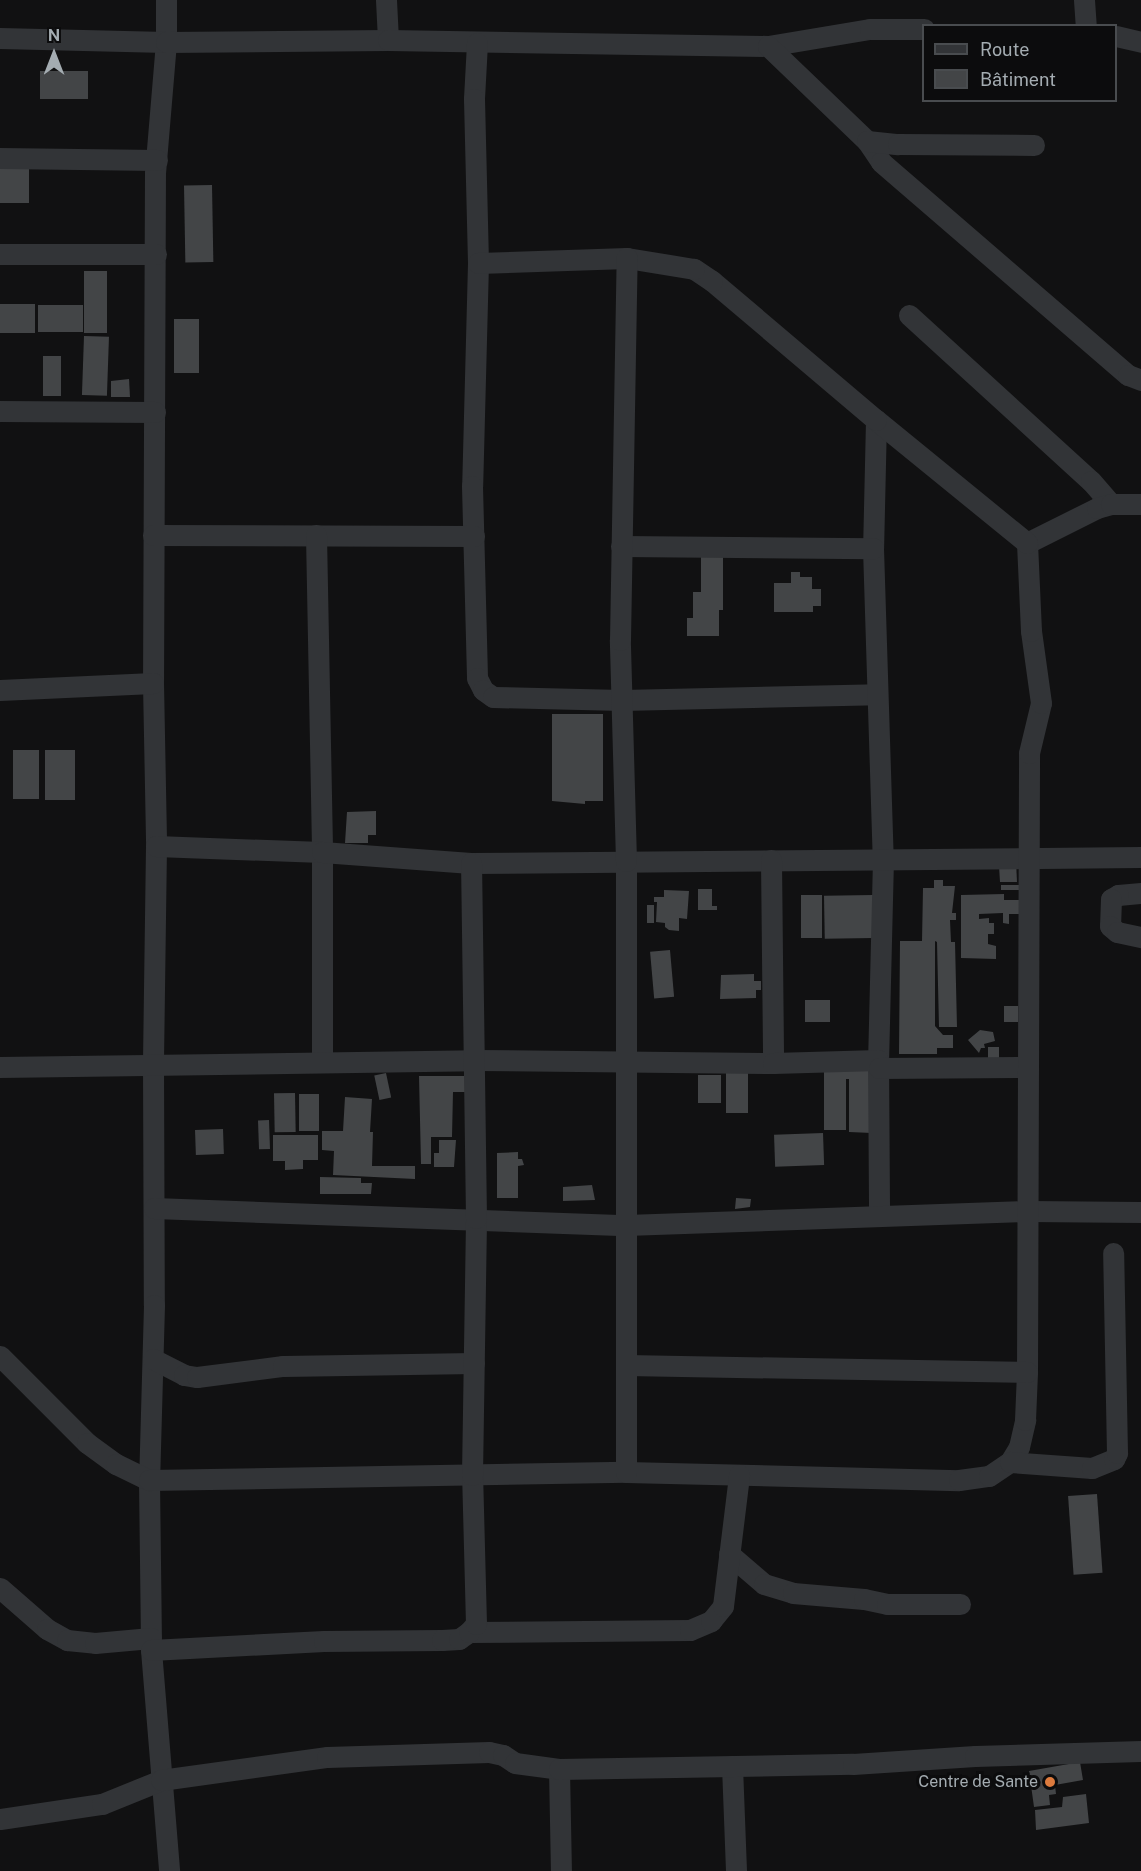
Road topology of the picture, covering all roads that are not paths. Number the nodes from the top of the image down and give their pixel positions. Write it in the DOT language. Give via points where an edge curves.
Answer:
graph roads {
  1 [pos="166,0"];
  2 [pos="386,0"];
  3 [pos="1084,0"];
  4 [pos="1086,24"];
  5 [pos="922,29"];
  6 [pos="1117,36"];
  7 [pos="0,38"];
  8 [pos="388,40"];
  9 [pos="166,42"];
  10 [pos="1141,42"];
  11 [pos="477,43"];
  12 [pos="768,46"];
  13 [pos="867,141"];
  14 [pos="1034,145"];
  15 [pos="0,158"];
  16 [pos="157,160"];
  17 [pos="0,254"];
  18 [pos="156,254"];
  19 [pos="627,258"];
  20 [pos="478,263"];
  21 [pos="909,315"];
  22 [pos="1141,381"];
  23 [pos="0,411"];
  24 [pos="155,412"];
  25 [pos="876,420"];
  26 [pos="1111,504"];
  27 [pos="1141,504"];
  28 [pos="153,535"];
  29 [pos="316,535"];
  30 [pos="474,536"];
  31 [pos="1027,543"];
  32 [pos="621,546"];
  33 [pos="873,548"];
  34 [pos="153,683"];
  35 [pos="0,690"];
  36 [pos="877,694"];
  37 [pos="622,700"];
  38 [pos="156,846"];
  39 [pos="322,852"];
  40 [pos="1030,857"];
  41 [pos="1141,857"];
  42 [pos="883,859"];
  43 [pos="771,860"];
  44 [pos="626,861"];
  45 [pos="471,863"];
  46 [pos="1141,893"];
  47 [pos="1141,937"];
  48 [pos="626,1059"];
  49 [pos="475,1060"];
  50 [pos="322,1062"];
  51 [pos="773,1063"];
  52 [pos="879,1064"];
  53 [pos="153,1065"];
  54 [pos="0,1067"];
  55 [pos="1028,1068"];
  56 [pos="154,1208"];
  57 [pos="1028,1211"];
  58 [pos="1141,1212"];
  59 [pos="879,1215"];
  60 [pos="476,1218"];
  61 [pos="626,1225"];
  62 [pos="1113,1253"];
  63 [pos="0,1356"];
  64 [pos="153,1359"];
  65 [pos="474,1363"];
  66 [pos="626,1365"];
  67 [pos="1027,1372"];
  68 [pos="1011,1462"];
  69 [pos="626,1472"];
  70 [pos="472,1475"];
  71 [pos="740,1475"];
  72 [pos="149,1480"];
  73 [pos="729,1554"];
  74 [pos="0,1588"];
  75 [pos="960,1604"];
  76 [pos="470,1632"];
  77 [pos="151,1644"];
  78 [pos="1141,1751"];
  79 [pos="732,1766"];
  80 [pos="559,1769"];
  81 [pos="161,1780"];
  82 [pos="0,1819"];
  83 [pos="170,1871"];
  84 [pos="561,1871"];
  85 [pos="736,1871"];
  1 -- 9 [label="street"];
  2 -- 8 [label="street"];
  3 -- 4 [label="street"];
  5 -- 12 [label="street" via="870,29"];
  6 -- 10 [label="street"];
  7 -- 9 [label="street"];
  8 -- 9 [label="street"];
  8 -- 11 [label="street"];
  9 -- 16 [label="street"];
  11 -- 12 [label="street"];
  11 -- 20 [label="street" via="474,99"];
  12 -- 13 [label="street"];
  13 -- 14 [label="street"];
  13 -- 22 [label="street" via="880,162 1128,375"];
  15 -- 16 [label="street"];
  16 -- 18 [label="street"];
  17 -- 18 [label="street"];
  18 -- 24 [label="street"];
  19 -- 20 [label="street"];
  19 -- 25 [label="street" via="694,268"];
  19 -- 32 [label="street"];
  20 -- 30 [label="street"];
  21 -- 26 [label="street" via="1091,481"];
  23 -- 24 [label="street"];
  24 -- 28 [label="street"];
  25 -- 31 [label="street"];
  25 -- 33 [label="street"];
  26 -- 27 [label="street"];
  26 -- 31 [label="street"];
  28 -- 29 [label="street"];
  28 -- 34 [label="street"];
  29 -- 30 [label="street"];
  29 -- 39 [label="street"];
  30 -- 37 [label="street" via="477,678 483,690 493,697"];
  31 -- 40 [label="street" via="1031,630 1041,703 1029,753"];
  32 -- 33 [label="street"];
  32 -- 37 [label="street"];
  33 -- 36 [label="street"];
  34 -- 35 [label="street"];
  34 -- 38 [label="street"];
  36 -- 37 [label="street"];
  36 -- 42 [label="street"];
  37 -- 44 [label="street"];
  38 -- 39 [label="street"];
  38 -- 53 [label="street"];
  39 -- 45 [label="street"];
  39 -- 50 [label="street"];
  40 -- 41 [label="street"];
  40 -- 42 [label="street"];
  40 -- 55 [label="street"];
  42 -- 43 [label="street"];
  42 -- 52 [label="street"];
  43 -- 44 [label="street"];
  43 -- 51 [label="street"];
  44 -- 45 [label="street"];
  44 -- 48 [label="street"];
  45 -- 49 [label="street"];
  46 -- 47 [label="street" via="1111,899 1110,926 1117,932"];
  48 -- 49 [label="street"];
  48 -- 51 [label="street"];
  48 -- 61 [label="street"];
  49 -- 50 [label="street"];
  49 -- 60 [label="street"];
  50 -- 53 [label="street"];
  51 -- 52 [label="street"];
  52 -- 55 [label="street"];
  52 -- 59 [label="street"];
  53 -- 54 [label="street"];
  53 -- 56 [label="street"];
  55 -- 57 [label="street"];
  56 -- 60 [label="street"];
  56 -- 64 [label="street"];
  57 -- 58 [label="street"];
  57 -- 59 [label="street"];
  57 -- 67 [label="street"];
  59 -- 61 [label="street"];
  60 -- 61 [label="street"];
  60 -- 65 [label="street"];
  61 -- 66 [label="street"];
  62 -- 68 [label="street" via="1117,1453 1114,1459 1092,1468"];
  63 -- 72 [label="street" via="87,1443 116,1464"];
  64 -- 65 [label="street" via="196,1377 283,1366"];
  64 -- 72 [label="street"];
  65 -- 70 [label="street"];
  66 -- 67 [label="street"];
  66 -- 69 [label="street"];
  67 -- 68 [label="street" via="1025,1420"];
  68 -- 71 [label="street" via="989,1476 959,1480"];
  69 -- 70 [label="street"];
  69 -- 71 [label="street"];
  70 -- 72 [label="street"];
  70 -- 76 [label="street" via="476,1623"];
  71 -- 73 [label="street"];
  72 -- 77 [label="street"];
  73 -- 75 [label="street" via="764,1584 793,1593 887,1604"];
  73 -- 76 [label="street" via="723,1606 711,1621 690,1630"];
  74 -- 77 [label="street" via="47,1629 67,1640"];
  76 -- 77 [label="street" via="459,1639 442,1640"];
  77 -- 81 [label="street"];
  78 -- 79 [label="street"];
  79 -- 80 [label="street"];
  79 -- 85 [label="street"];
  80 -- 81 [label="street" via="515,1763 503,1755 477,1752 327,1757"];
  80 -- 84 [label="street"];
  81 -- 82 [label="street" via="102,1804"];
  81 -- 83 [label="street"];
}
